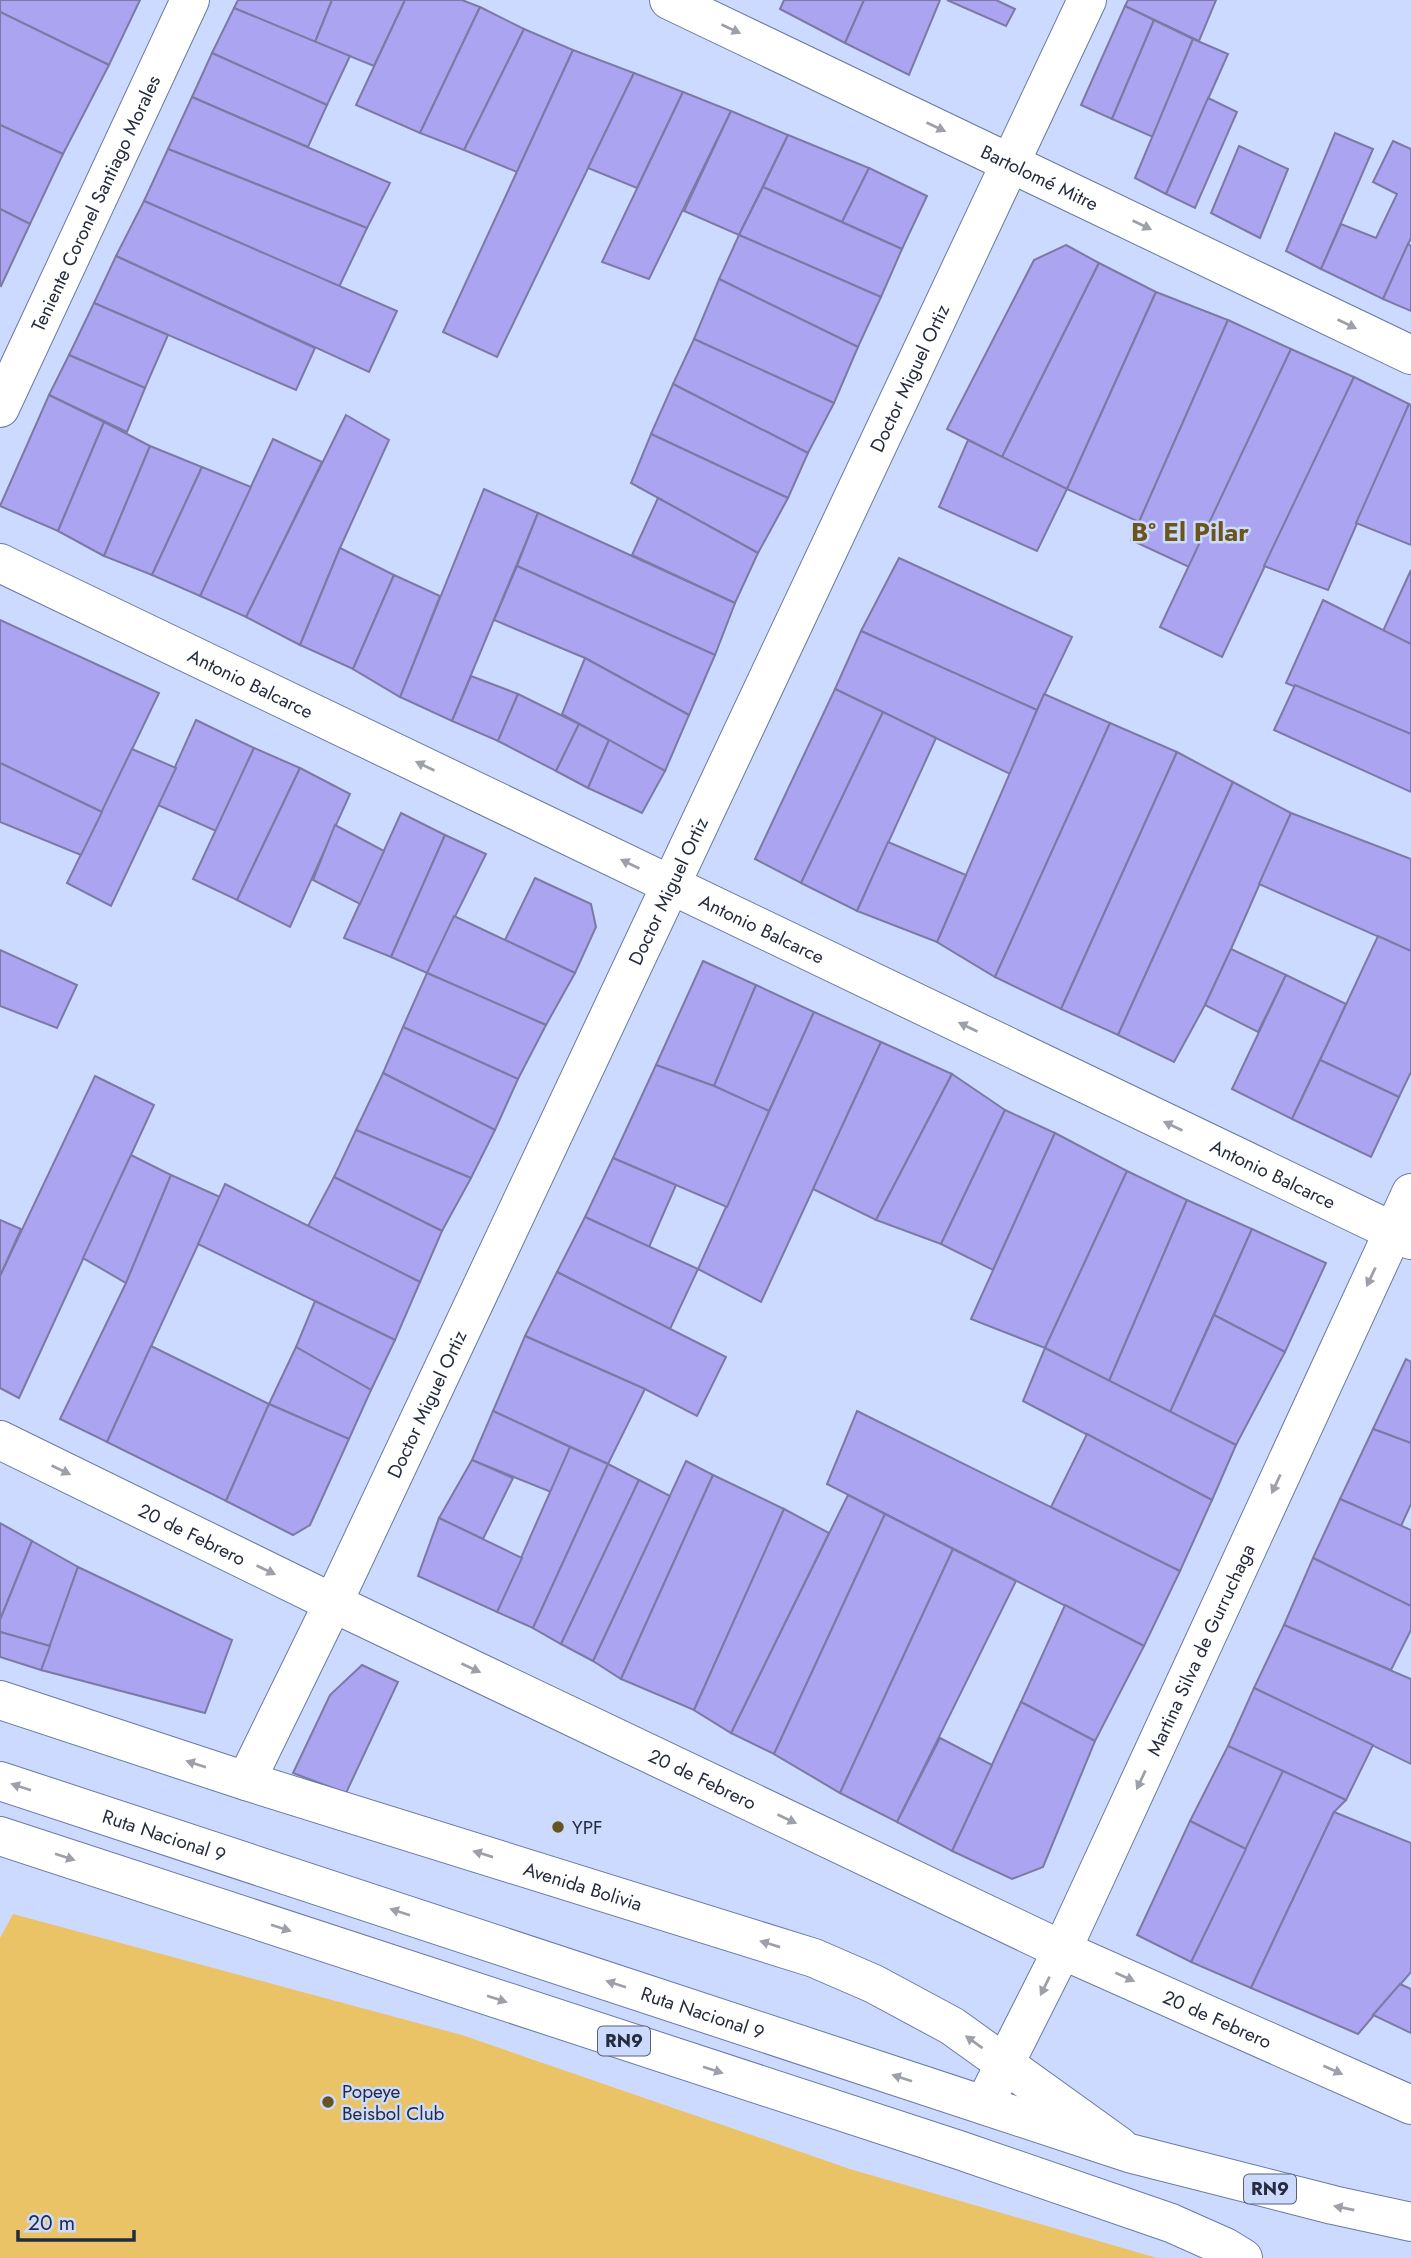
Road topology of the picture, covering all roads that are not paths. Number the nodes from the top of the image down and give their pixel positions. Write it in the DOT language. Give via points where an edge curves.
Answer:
graph roads {
  1 [pos="191,0"];
  2 [pos="669,0"];
  3 [pos="1087,0"];
  4 [pos="1010,162"];
  5 [pos="1411,355"];
  6 [pos="0,408"];
  7 [pos="0,562"];
  8 [pos="671,884"];
  9 [pos="1411,1194"];
  10 [pos="1402,1236"];
  11 [pos="0,1440"];
  12 [pos="333,1603"];
  13 [pos="0,1700"];
  14 [pos="246,1780"];
  15 [pos="0,1781"];
  16 [pos="0,1836"];
  17 [pos="1062,1950"];
  18 [pos="1005,2063"];
  19 [pos="984,2105"];
  20 [pos="1411,2105"];
  21 [pos="1129,2153"];
  22 [pos="1411,2222"];
  23 [pos="1243,2258"];
  1 -- 6 [label="street, Teniente Coronel Santiago Morales"];
  2 -- 4 [label="street, Bartolomé Mitre, one-way"];
  3 -- 4 [label="street, Doctor Miguel Ortiz"];
  4 -- 5 [label="street, Bartolomé Mitre, one-way"];
  4 -- 8 [label="street, Doctor Miguel Ortiz"];
  8 -- 7 [label="street, Antonio Balcarce, one-way"];
  10 -- 8 [label="street, Antonio Balcarce, one-way"];
  8 -- 12 [label="street, Doctor Miguel Ortiz"];
  9 -- 10 [label="street, Martina Silva de Gurruchaga"];
  10 -- 17 [label="street, Martina Silva de Gurruchaga, one-way"];
  11 -- 12 [label="street, 20 de Febrero, one-way"];
  12 -- 14 [label="street, Doctor Miguel Ortiz"];
  12 -- 17 [label="street, 20 de Febrero, one-way"];
  14 -- 13 [label="street, Avenida Bolivia, one-way"];
  18 -- 14 [label="street, Avenida Bolivia, one-way" via="920,2007 814,1958"];
  19 -- 15 [label="street, Ruta Nacional 9 / RN9, one-way"];
  16 -- 23 [label="street, RN9, one-way" via="972,2155 1171,2223"];
  17 -- 18 [label="street, Martina Silva de Gurruchaga, one-way"];
  17 -- 20 [label="street, 20 de Febrero, one-way"];
  18 -- 19 [label="street, Martina Silva de Gurruchaga"];
  18 -- 21 [label="street, Avenida Bolivia"];
  19 -- 21 [label="street, Ruta Nacional 9 / RN9"];
  22 -- 21 [label="street, Ruta Nacional 9 / RN9, one-way"];
}
